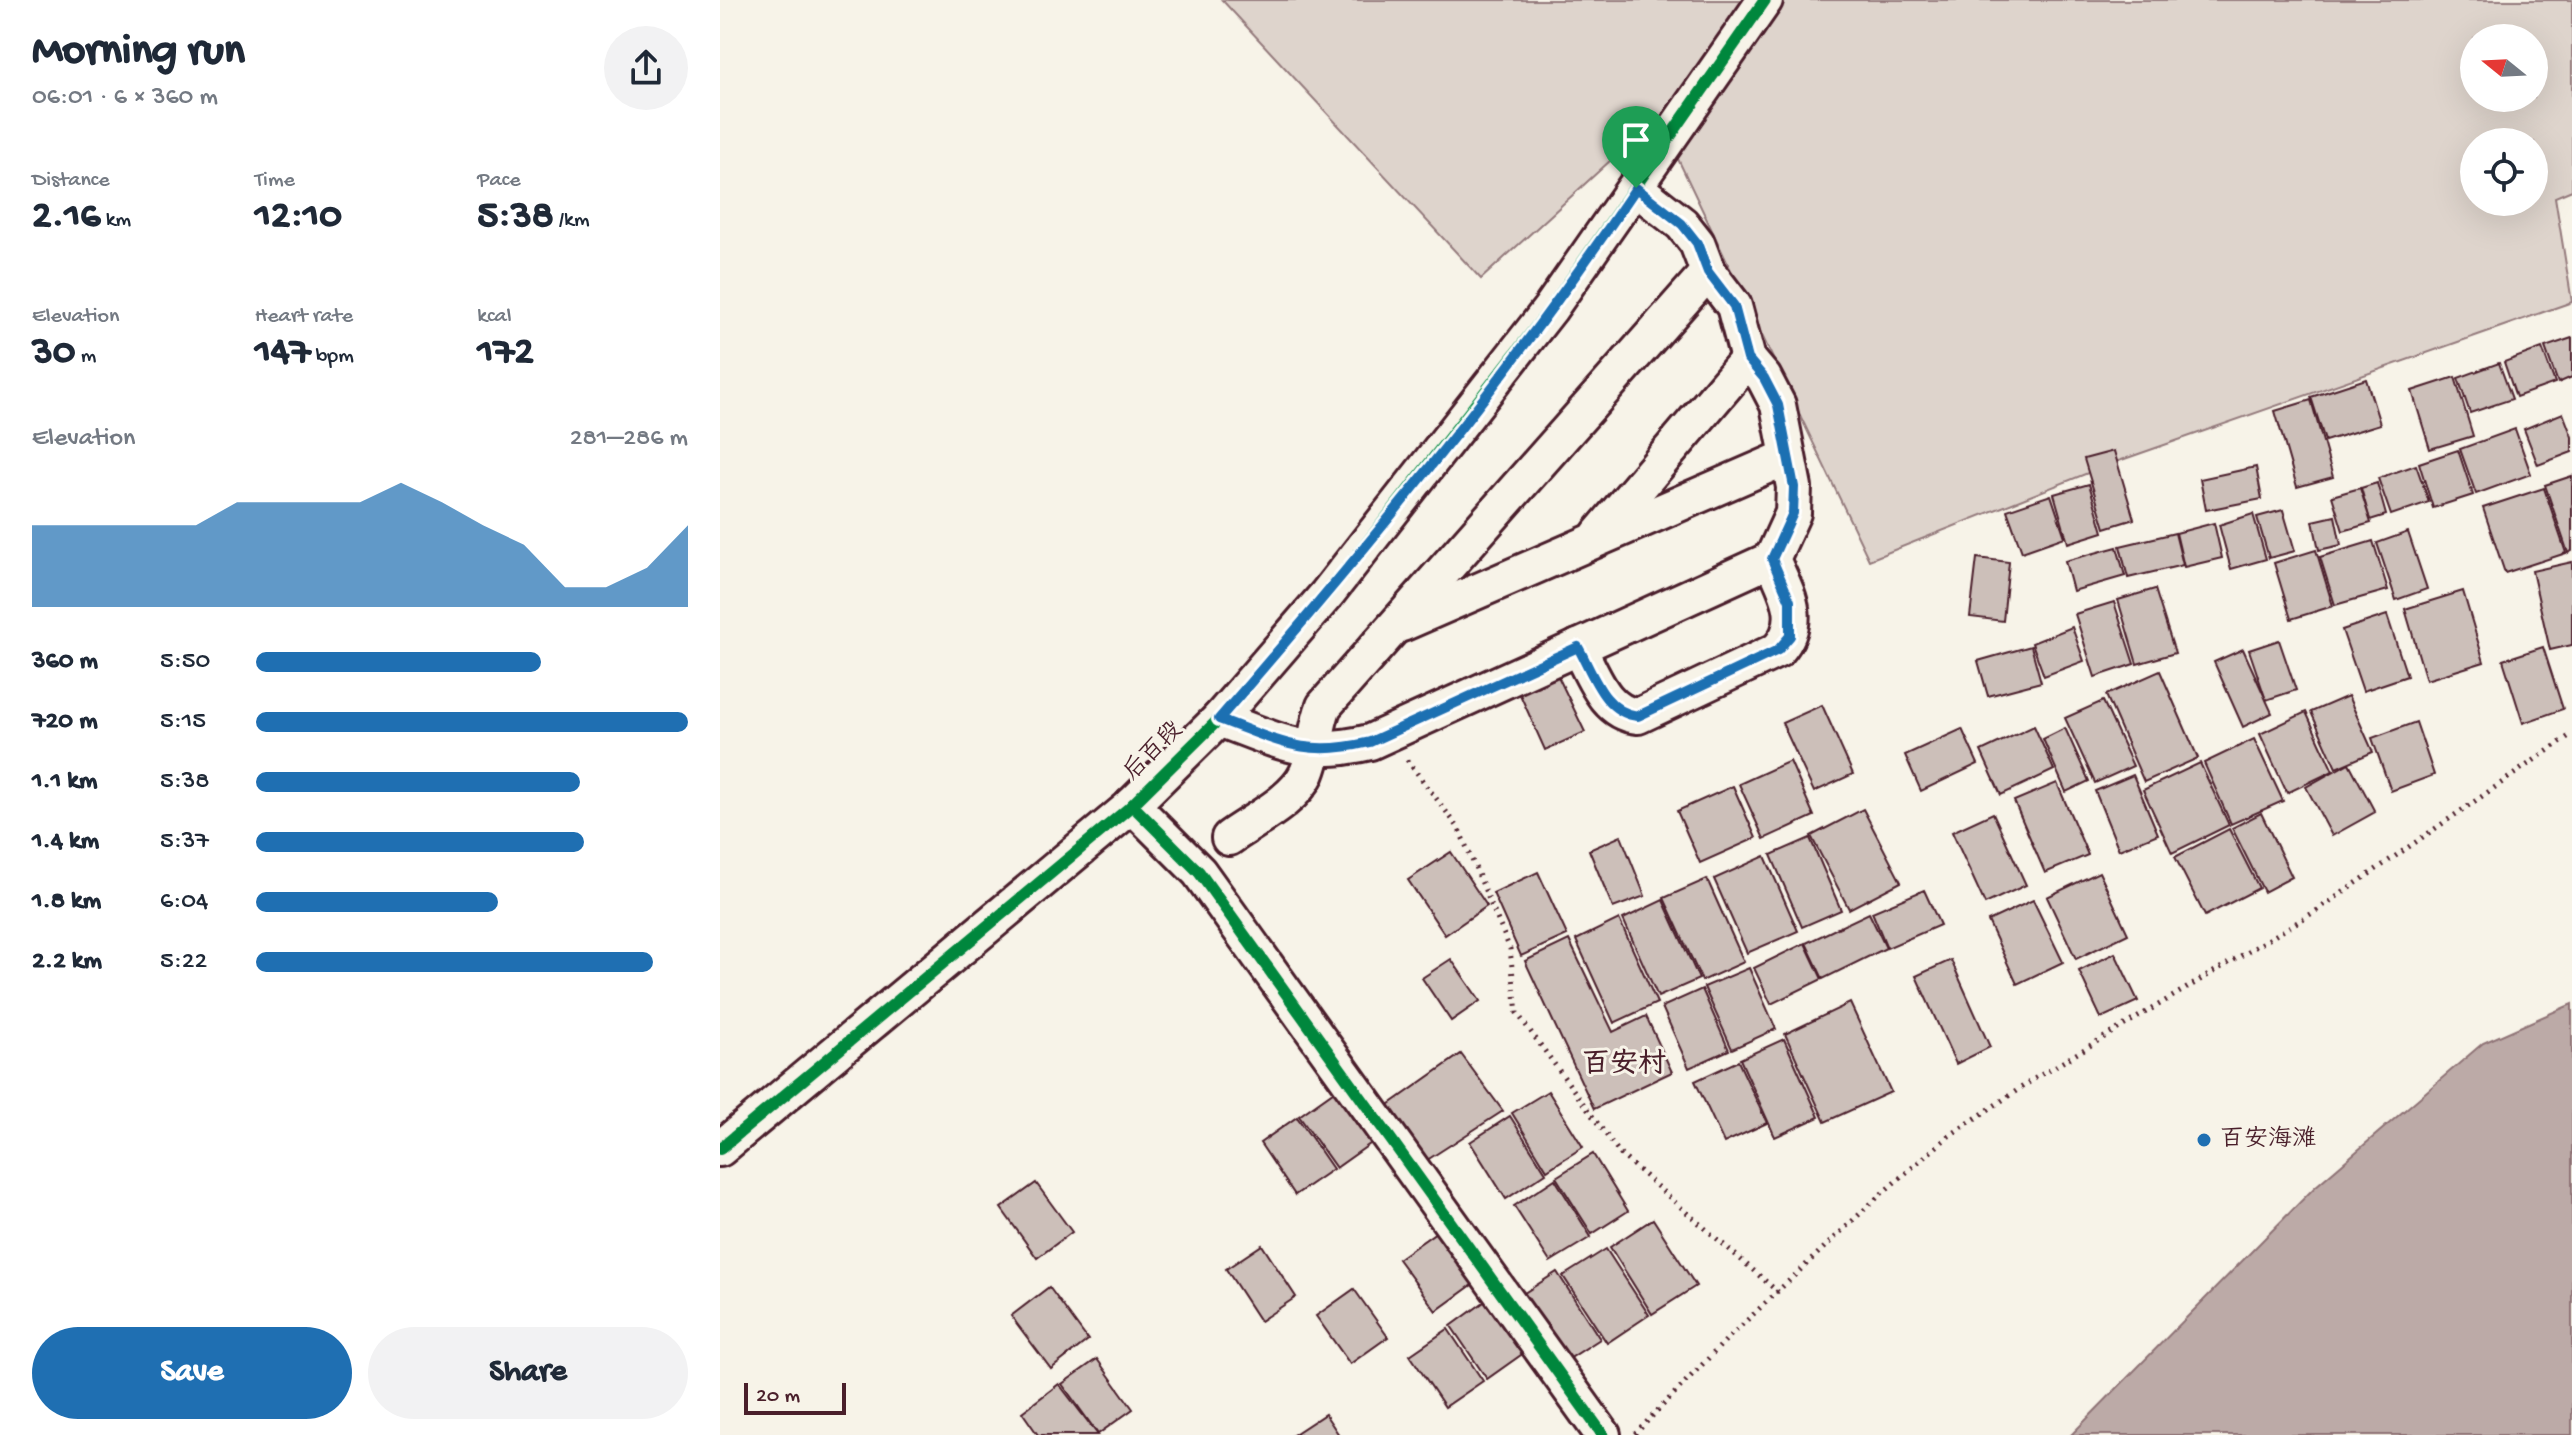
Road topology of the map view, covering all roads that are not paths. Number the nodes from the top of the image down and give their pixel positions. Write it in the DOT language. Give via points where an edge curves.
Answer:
graph roads {
  1 [pos="1765,0"];
  2 [pos="1636,188"];
  3 [pos="1708,272"];
  4 [pos="1748,359"];
  5 [pos="1787,457"];
  6 [pos="1594,541"];
  7 [pos="1772,559"];
  8 [pos="1390,629"];
  9 [pos="1578,647"];
  10 [pos="1219,719"];
  11 [pos="1313,749"];
  12 [pos="1132,805"];
  13 [pos="1229,838"];
  14 [pos="720,1149"];
  15 [pos="1603,1435"];
  1 -- 2 [label="street, 后百段"];
  2 -- 3 [label="street" via="1682,224 1697,243"];
  2 -- 10 [label="street, 后百段" via="1429,465"];
  3 -- 4 [label="street" via="1734,306"];
  3 -- 8 [label="street"];
  4 -- 5 [label="street" via="1778,405"];
  4 -- 6 [label="street"];
  5 -- 6 [label="street"];
  5 -- 7 [label="street" via="1793,513"];
  6 -- 8 [label="street"];
  7 -- 9 [label="street"];
  7 -- 9 [label="street" via="1790,601 1790,636 1778,650 1638,716 1622,715 1611,706"];
  8 -- 11 [label="street" via="1324,706"];
  9 -- 11 [label="street" via="1387,734 1334,751"];
  10 -- 11 [label="street"];
  10 -- 12 [label="street, 后百段"];
  11 -- 13 [label="street" via="1297,789"];
  12 -- 14 [label="street, 后百段"];
  12 -- 15 [label="street" via="1199,872"];
}
